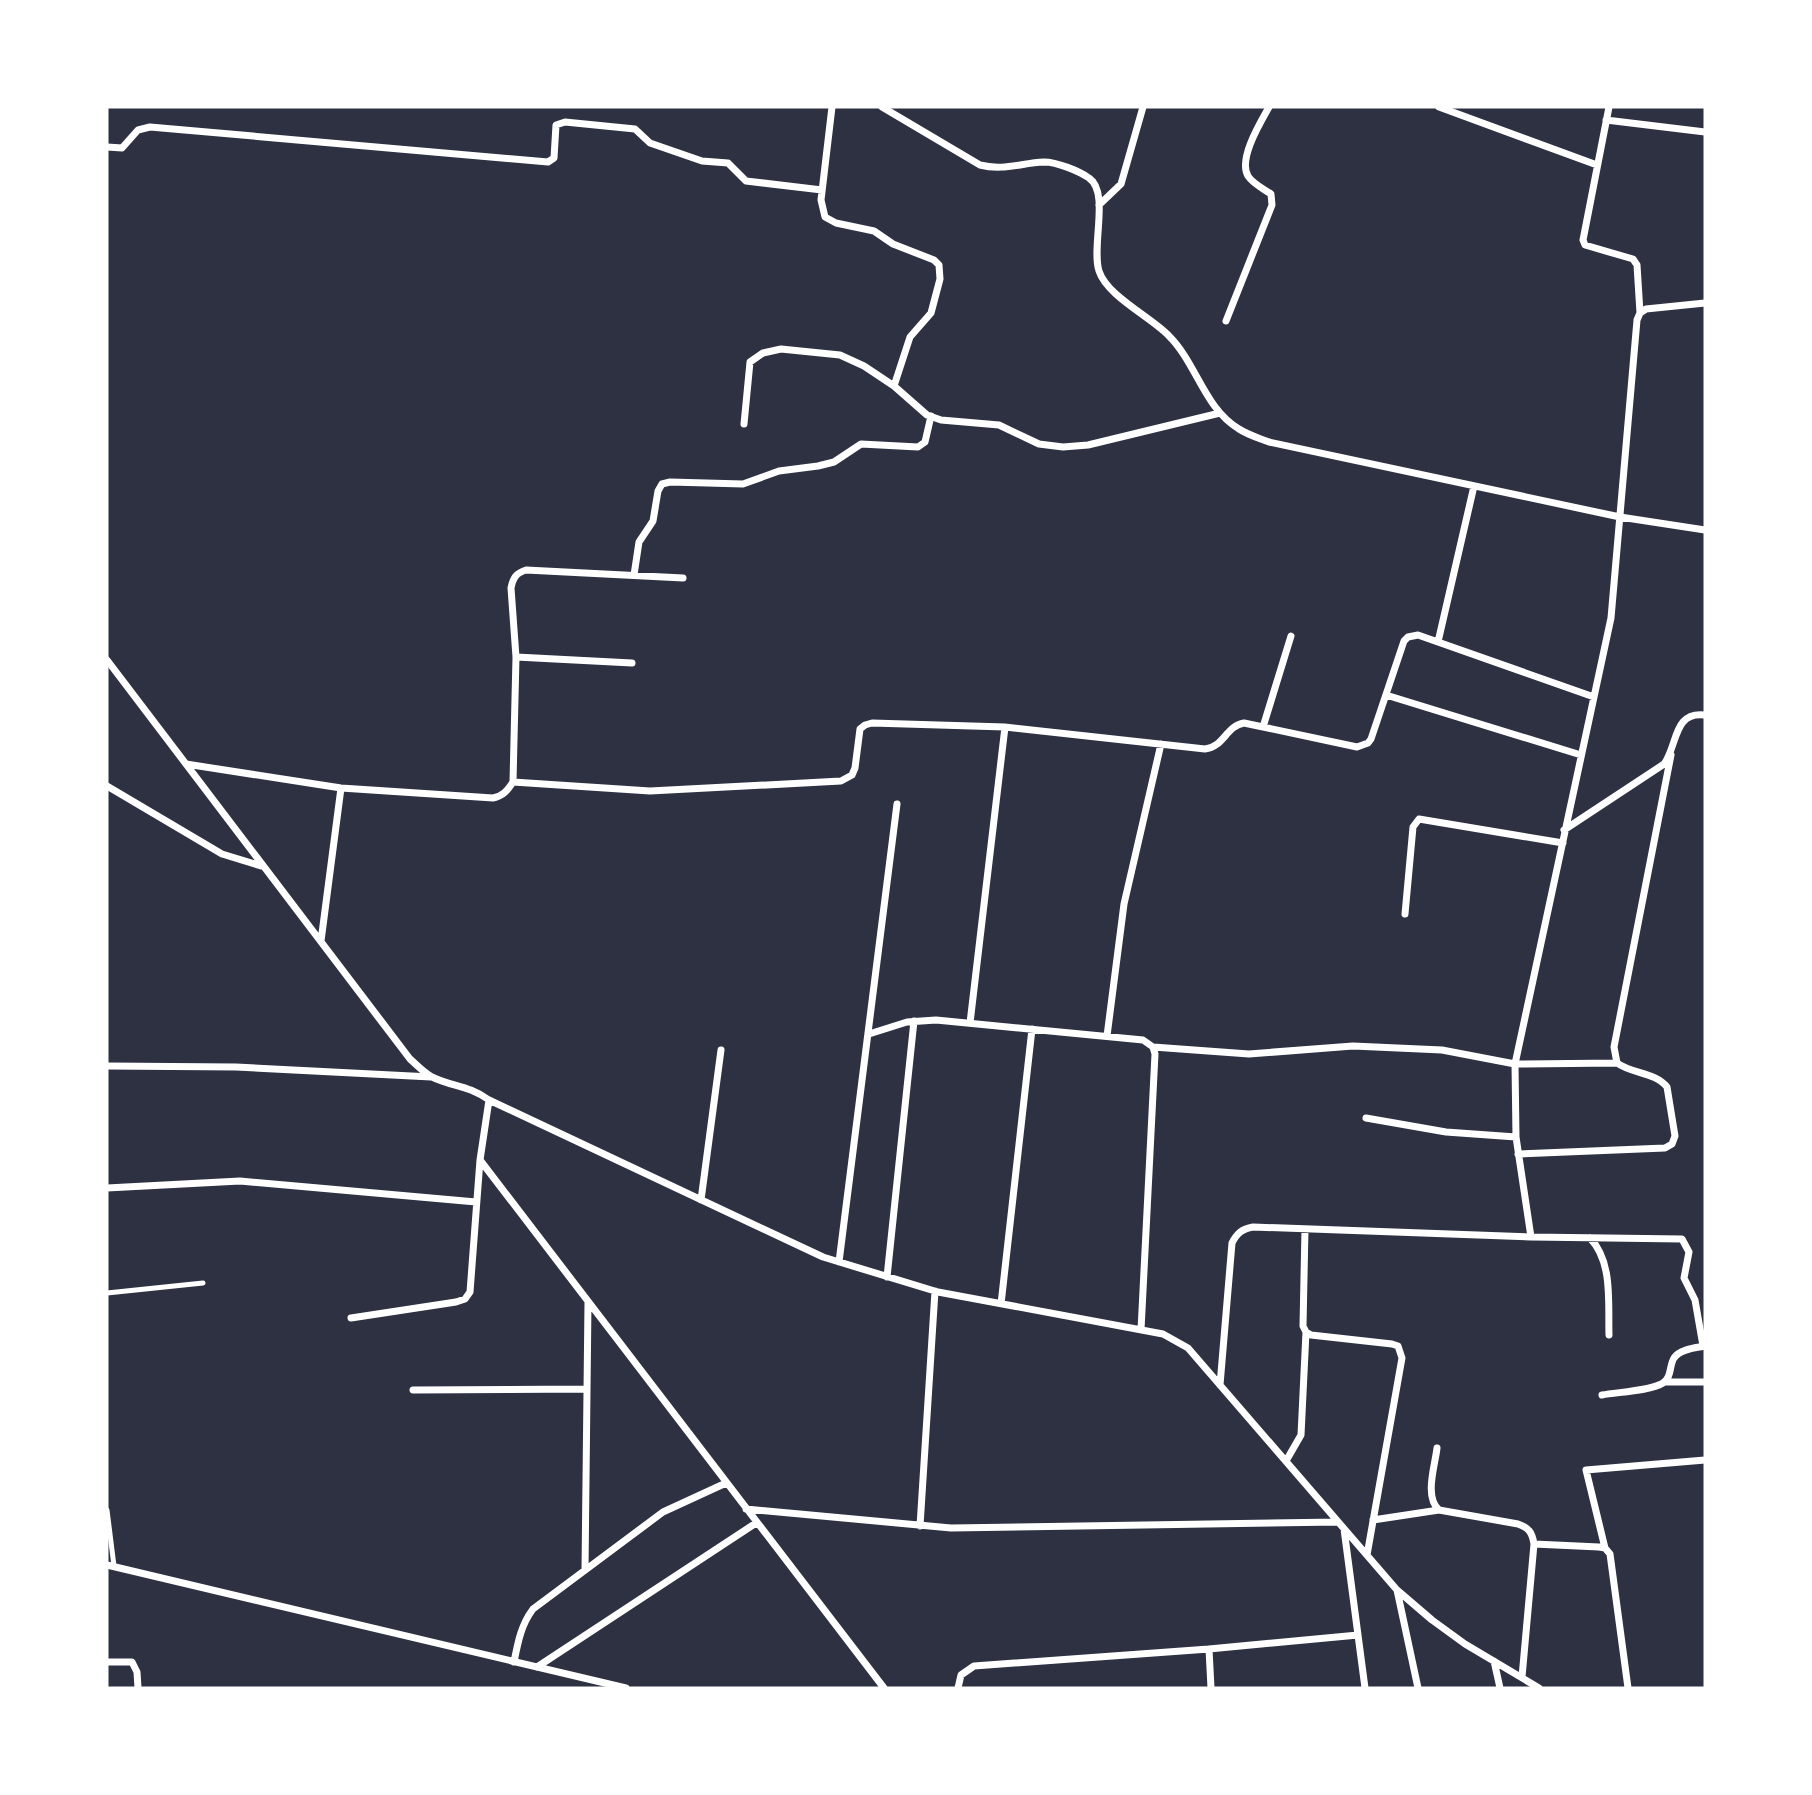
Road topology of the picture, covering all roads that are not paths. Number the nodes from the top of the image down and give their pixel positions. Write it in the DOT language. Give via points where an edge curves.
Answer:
graph roads {
  1 [pos="832,107"];
  2 [pos="882,107"];
  3 [pos="1143,107"];
  4 [pos="1269,107"];
  5 [pos="1439,107"];
  6 [pos="1609,107"];
  7 [pos="1459,110"];
  8 [pos="1606,120"];
  9 [pos="1705,132"];
  10 [pos="107,147"];
  11 [pos="1597,165"];
  12 [pos="822,190"];
  13 [pos="1099,205"];
  14 [pos="1705,303"];
  15 [pos="1640,313"];
  16 [pos="1226,321"];
  17 [pos="894,386"];
  18 [pos="1220,413"];
  19 [pos="931,416"];
  20 [pos="744,424"];
  21 [pos="1474,486"];
  22 [pos="1620,517"];
  23 [pos="1705,530"];
  24 [pos="634,575"];
  25 [pos="683,578"];
  26 [pos="1291,636"];
  27 [pos="1438,642"];
  28 [pos="516,657"];
  29 [pos="107,660"];
  30 [pos="632,663"];
  31 [pos="1386,695"];
  32 [pos="1594,697"];
  33 [pos="1705,715"];
  34 [pos="1005,727"];
  35 [pos="1263,727"];
  36 [pos="1161,744"];
  37 [pos="1581,755"];
  38 [pos="1671,755"];
  39 [pos="185,764"];
  40 [pos="513,782"];
  41 [pos="107,786"];
  42 [pos="341,788"];
  43 [pos="897,804"];
  44 [pos="1564,831"];
  45 [pos="1563,843"];
  46 [pos="262,866"];
  47 [pos="1405,914"];
  48 [pos="321,941"];
  49 [pos="914,1021"];
  50 [pos="970,1023"];
  51 [pos="1032,1029"];
  52 [pos="869,1034"];
  53 [pos="1107,1036"];
  54 [pos="1153,1047"];
  55 [pos="722,1050"];
  56 [pos="1618,1063"];
  57 [pos="1515,1064"];
  58 [pos="107,1066"];
  59 [pos="433,1077"];
  60 [pos="489,1100"];
  61 [pos="1366,1118"];
  62 [pos="1516,1137"];
  63 [pos="1518,1154"];
  64 [pos="480,1160"];
  65 [pos="107,1188"];
  66 [pos="701,1200"];
  67 [pos="476,1202"];
  68 [pos="1305,1229"];
  69 [pos="1531,1237"];
  70 [pos="1590,1238"];
  71 [pos="839,1262"];
  72 [pos="887,1278"];
  73 [pos="203,1283"];
  74 [pos="935,1292"];
  75 [pos="107,1293"];
  76 [pos="588,1303"];
  77 [pos="1001,1304"];
  78 [pos="351,1318"];
  79 [pos="1141,1330"];
  80 [pos="1306,1332"];
  81 [pos="1609,1335"];
  82 [pos="1704,1346"];
  83 [pos="1665,1382"];
  84 [pos="1705,1382"];
  85 [pos="1220,1385"];
  86 [pos="587,1389"];
  87 [pos="413,1390"];
  88 [pos="1602,1395"];
  89 [pos="1437,1448"];
  90 [pos="1705,1460"];
  91 [pos="1286,1461"];
  92 [pos="726,1483"];
  93 [pos="746,1509"];
  94 [pos="107,1510"];
  95 [pos="1439,1510"];
  96 [pos="1373,1520"];
  97 [pos="1338,1521"];
  98 [pos="756,1523"];
  99 [pos="920,1526"];
  100 [pos="1344,1528"];
  101 [pos="1534,1544"];
  102 [pos="1605,1548"];
  103 [pos="1367,1555"];
  104 [pos="110,1566"];
  105 [pos="585,1570"];
  106 [pos="1397,1590"];
  107 [pos="1358,1635"];
  108 [pos="1209,1649"];
  109 [pos="1494,1661"];
  110 [pos="107,1662"];
  111 [pos="514,1662"];
  112 [pos="537,1667"];
  113 [pos="1522,1677"];
  114 [pos="138,1688"];
  115 [pos="626,1688"];
  116 [pos="884,1688"];
  117 [pos="958,1688"];
  118 [pos="1211,1688"];
  119 [pos="1365,1688"];
  120 [pos="1418,1688"];
  121 [pos="1500,1688"];
  122 [pos="1539,1688"];
  123 [pos="1628,1688"];
  1 -- 12 [label="street"];
  2 -- 13 [label="street" via="981,165 994,169 1053,163 1090,178"];
  3 -- 13 [label="street" via="1121,184"];
  4 -- 16 [label="street" via="1254,134 1246,165 1251,180 1271,194 1272,205"];
  5 -- 7 [label="street"];
  6 -- 8 [label="street"];
  7 -- 11 [label="street"];
  8 -- 9 [label="street"];
  8 -- 11 [label="street"];
  10 -- 12 [label="street" via="122,148 138,130 150,127 548,162 554,158 556,125 565,122 635,130 650,143 702,161 728,163 746,181"];
  11 -- 15 [label="street" via="1583,240 1594,249 1633,259"];
  12 -- 17 [label="street" via="825,217 874,231 939,265 931,313 910,337"];
  13 -- 18 [label="street" via="1099,273 1108,286 1177,343"];
  14 -- 15 [label="street"];
  15 -- 22 [label="street"];
  17 -- 19 [label="street"];
  17 -- 20 [label="street" via="840,355 781,349 763,353 750,362"];
  18 -- 19 [label="street" via="1063,447 1039,444 999,425"];
  18 -- 21 [label="street" via="1239,429 1269,442"];
  19 -- 24 [label="street" via="925,442 918,447 861,444 834,462 779,471 743,484 662,484 653,521 639,542"];
  21 -- 22 [label="street"];
  21 -- 27 [label="street"];
  22 -- 23 [label="street"];
  22 -- 32 [label="street" via="1614,600"];
  24 -- 25 [label="street"];
  24 -- 28 [label="street" via="518,572 510,588"];
  26 -- 35 [label="street"];
  27 -- 31 [label="street" via="1418,635 1404,641"];
  27 -- 32 [label="street"];
  28 -- 30 [label="street"];
  28 -- 40 [label="street"];
  29 -- 39 [label="street"];
  31 -- 35 [label="street" via="1371,739 1363,746"];
  31 -- 37 [label="street"];
  32 -- 37 [label="street"];
  33 -- 38 [label="street" via="1686,717 1679,725"];
  34 -- 36 [label="street"];
  34 -- 40 [label="street" via="865,725 857,737 852,775 841,781 650,791"];
  34 -- 50 [label="street"];
  35 -- 36 [label="street" via="1238,724 1212,748"];
  36 -- 53 [label="street" via="1124,904"];
  37 -- 44 [label="street"];
  38 -- 44 [label="street"];
  38 -- 56 [label="street" via="1614,1047"];
  39 -- 42 [label="street"];
  39 -- 46 [label="street"];
  40 -- 42 [label="street" via="501,796 493,797"];
  41 -- 46 [label="street" via="222,854"];
  42 -- 48 [label="street"];
  43 -- 52 [label="street"];
  44 -- 45 [label="street"];
  45 -- 47 [label="street" via="1419,819 1413,827"];
  45 -- 57 [label="street"];
  46 -- 48 [label="street"];
  48 -- 59 [label="street" via="410,1059"];
  49 -- 50 [label="street"];
  49 -- 52 [label="street"];
  49 -- 72 [label="street"];
  50 -- 51 [label="street"];
  51 -- 53 [label="street"];
  51 -- 77 [label="street"];
  52 -- 71 [label="street"];
  53 -- 54 [label="street" via="1143,1040"];
  54 -- 57 [label="street" via="1266,1054 1353,1046 1442,1050"];
  54 -- 79 [label="street"];
  55 -- 66 [label="street"];
  56 -- 57 [label="street"];
  56 -- 63 [label="street" via="1667,1087 1675,1136 1672,1144 1665,1148"];
  57 -- 62 [label="street"];
  58 -- 59 [label="street"];
  59 -- 60 [label="street" via="473,1089"];
  60 -- 64 [label="street"];
  60 -- 66 [label="street"];
  61 -- 62 [label="street" via="1446,1132"];
  62 -- 63 [label="street"];
  63 -- 69 [label="street"];
  64 -- 67 [label="street"];
  64 -- 76 [label="street"];
  65 -- 67 [label="street" via="240,1181"];
  66 -- 71 [label="street"];
  67 -- 78 [label="street" via="470,1292 465,1299"];
  68 -- 69 [label="street"];
  68 -- 80 [label="street"];
  68 -- 85 [label="street" via="1253,1227 1236,1235"];
  69 -- 70 [label="street"];
  70 -- 81 [label="street" via="1600,1249 1608,1277"];
  70 -- 82 [label="street" via="1682,1239 1689,1252 1684,1278 1695,1300"];
  71 -- 72 [label="street"];
  72 -- 74 [label="street"];
  73 -- 75 [label="lane"];
  74 -- 77 [label="street"];
  74 -- 99 [label="street"];
  76 -- 86 [label="street"];
  76 -- 92 [label="street"];
  77 -- 79 [label="street"];
  79 -- 85 [label="street" via="1163,1334 1188,1348"];
  80 -- 91 [label="street" via="1301,1435"];
  80 -- 96 [label="street" via="1392,1344 1401,1352"];
  82 -- 83 [label="street" via="1674,1358"];
  83 -- 84 [label="street"];
  83 -- 88 [label="street"];
  85 -- 91 [label="street"];
  86 -- 87 [label="street"];
  86 -- 105 [label="street"];
  89 -- 95 [label="street" via="1432,1491"];
  90 -- 102 [label="street" via="1586,1470"];
  91 -- 97 [label="street"];
  92 -- 93 [label="street"];
  92 -- 105 [label="street" via="663,1512"];
  93 -- 98 [label="street"];
  93 -- 99 [label="street"];
  94 -- 104 [label="lane"];
  95 -- 96 [label="street"];
  95 -- 101 [label="street" via="1527,1527"];
  96 -- 103 [label="street"];
  97 -- 99 [label="street"];
  97 -- 100 [label="street"];
  98 -- 112 [label="street"];
  98 -- 116 [label="street"];
  100 -- 103 [label="street"];
  100 -- 107 [label="street"];
  101 -- 102 [label="street"];
  101 -- 113 [label="street"];
  102 -- 123 [label="street" via="1612,1561"];
  103 -- 106 [label="street"];
  104 -- 111 [label="street"];
  105 -- 111 [label="street" via="533,1609 520,1632"];
  106 -- 109 [label="street" via="1432,1620"];
  106 -- 120 [label="street"];
  107 -- 108 [label="street"];
  107 -- 119 [label="street"];
  108 -- 117 [label="street" via="974,1666 961,1675"];
  108 -- 118 [label="street"];
  109 -- 113 [label="street"];
  109 -- 121 [label="street"];
  110 -- 114 [label="street" via="132,1662"];
  111 -- 112 [label="street"];
  112 -- 115 [label="street"];
  113 -- 122 [label="street"];
}
